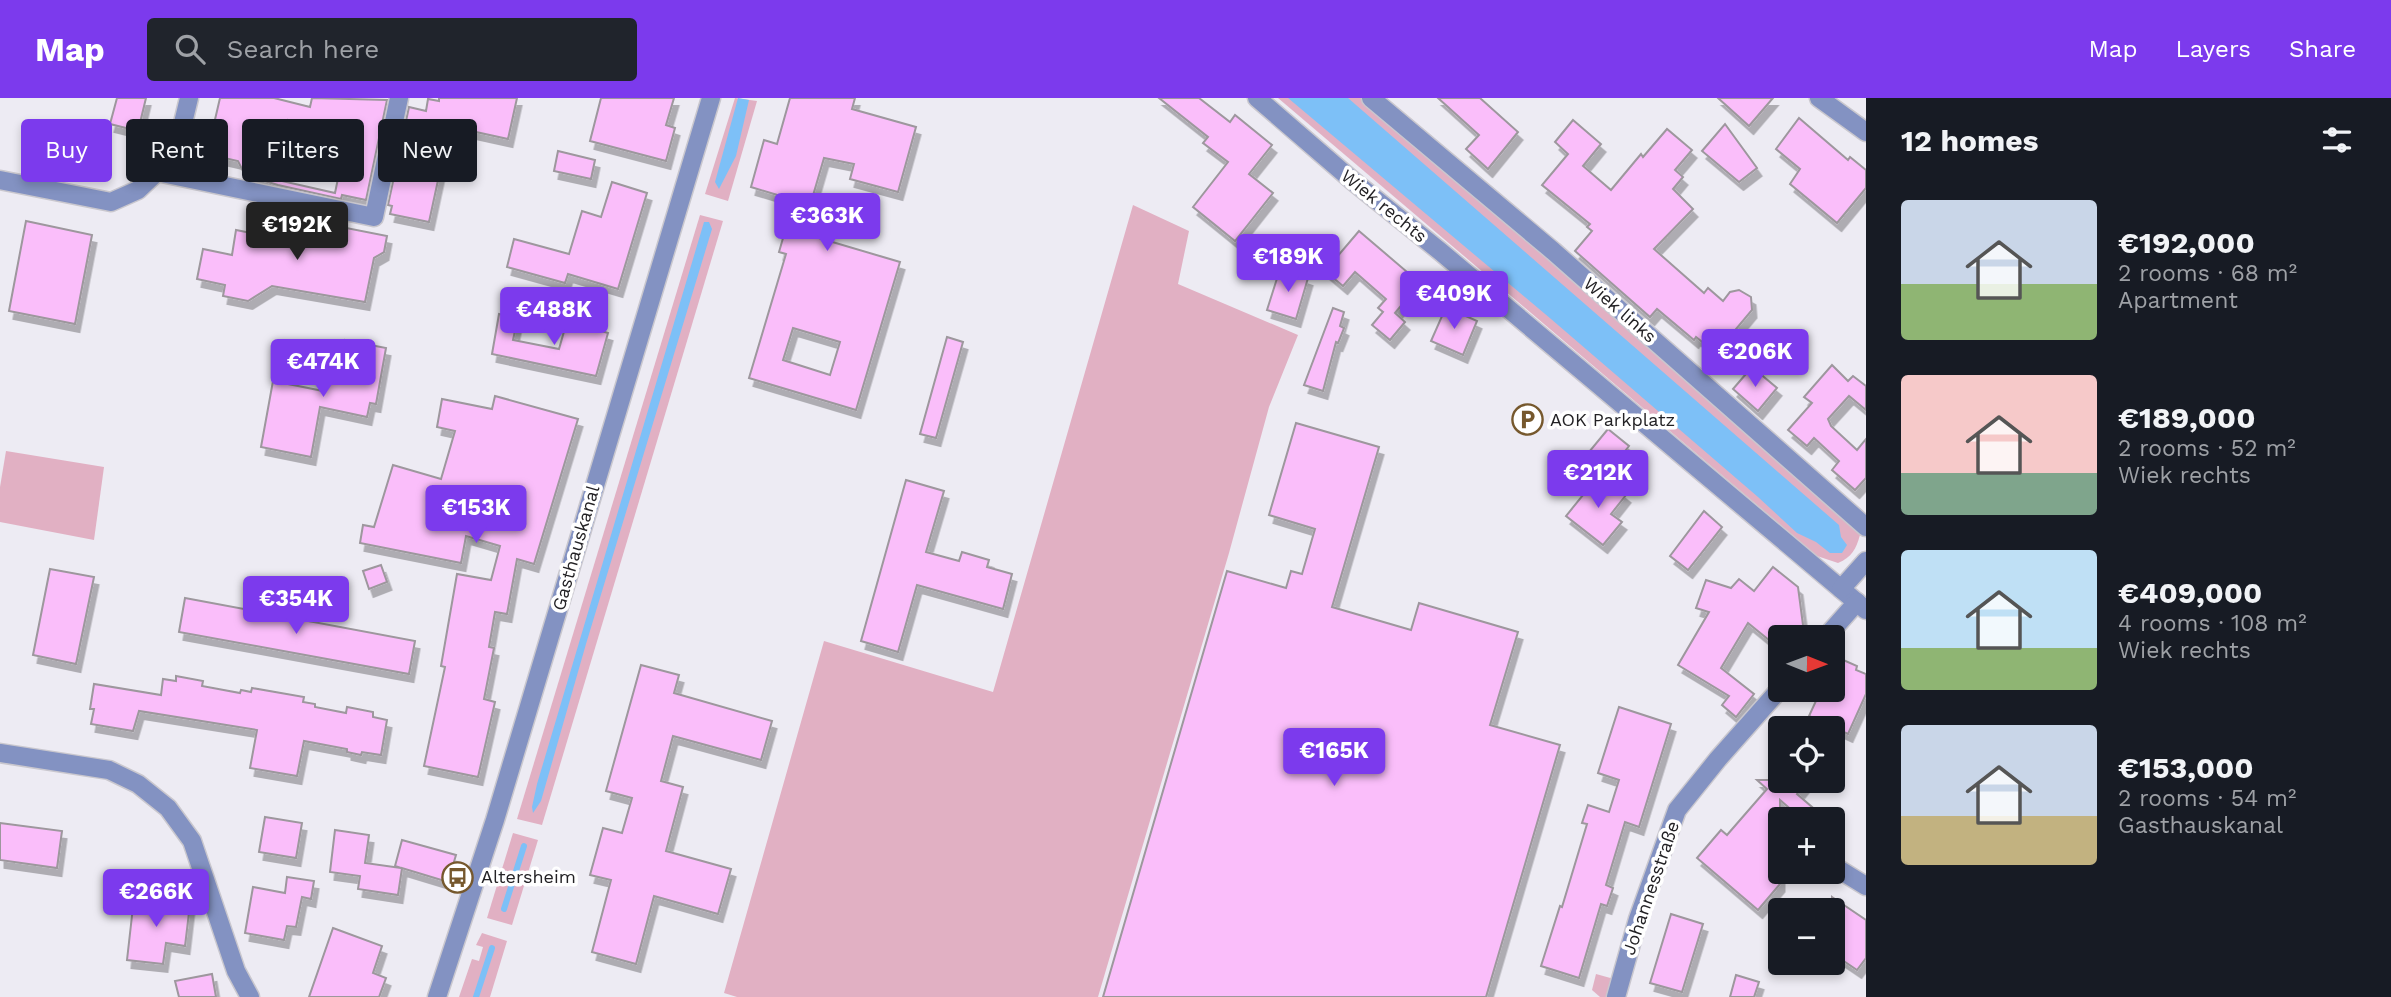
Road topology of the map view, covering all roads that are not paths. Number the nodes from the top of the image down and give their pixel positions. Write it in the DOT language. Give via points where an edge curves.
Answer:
graph roads {
  1 [pos="189,98"];
  2 [pos="711,98"];
  3 [pos="1257,98"];
  4 [pos="1371,98"];
  5 [pos="1819,98"];
  6 [pos="399,99"];
  7 [pos="184,119"];
  8 [pos="1866,132"];
  9 [pos="0,180"];
  10 [pos="146,182"];
  11 [pos="205,182"];
  12 [pos="1866,527"];
  13 [pos="1866,561"];
  14 [pos="1841,589"];
  15 [pos="1862,606"];
  16 [pos="1840,625"];
  17 [pos="1768,702"];
  18 [pos="0,753"];
  19 [pos="1845,873"];
  20 [pos="1866,886"];
  21 [pos="250,997"];
  22 [pos="437,997"];
  23 [pos="1616,997"];
  1 -- 7 [label="street"];
  2 -- 22 [label="street, Gasthauskanal" via="495,820"];
  3 -- 14 [label="street, Wiek rechts"];
  4 -- 12 [label="street, Wiek links" via="1553,251"];
  5 -- 8 [label="street"];
  6 -- 11 [label="street" via="374,217"];
  9 -- 10 [label="street" via="111,202"];
  13 -- 14 [label="street"];
  14 -- 15 [label="street, Wiek rechts"];
  15 -- 16 [label="street"];
  17 -- 23 [label="street, Johannesstraße" via="1677,810"];
  18 -- 21 [label="street" via="109,770 138,784 168,808 192,841 236,971"];
  19 -- 20 [label="street"];
}
